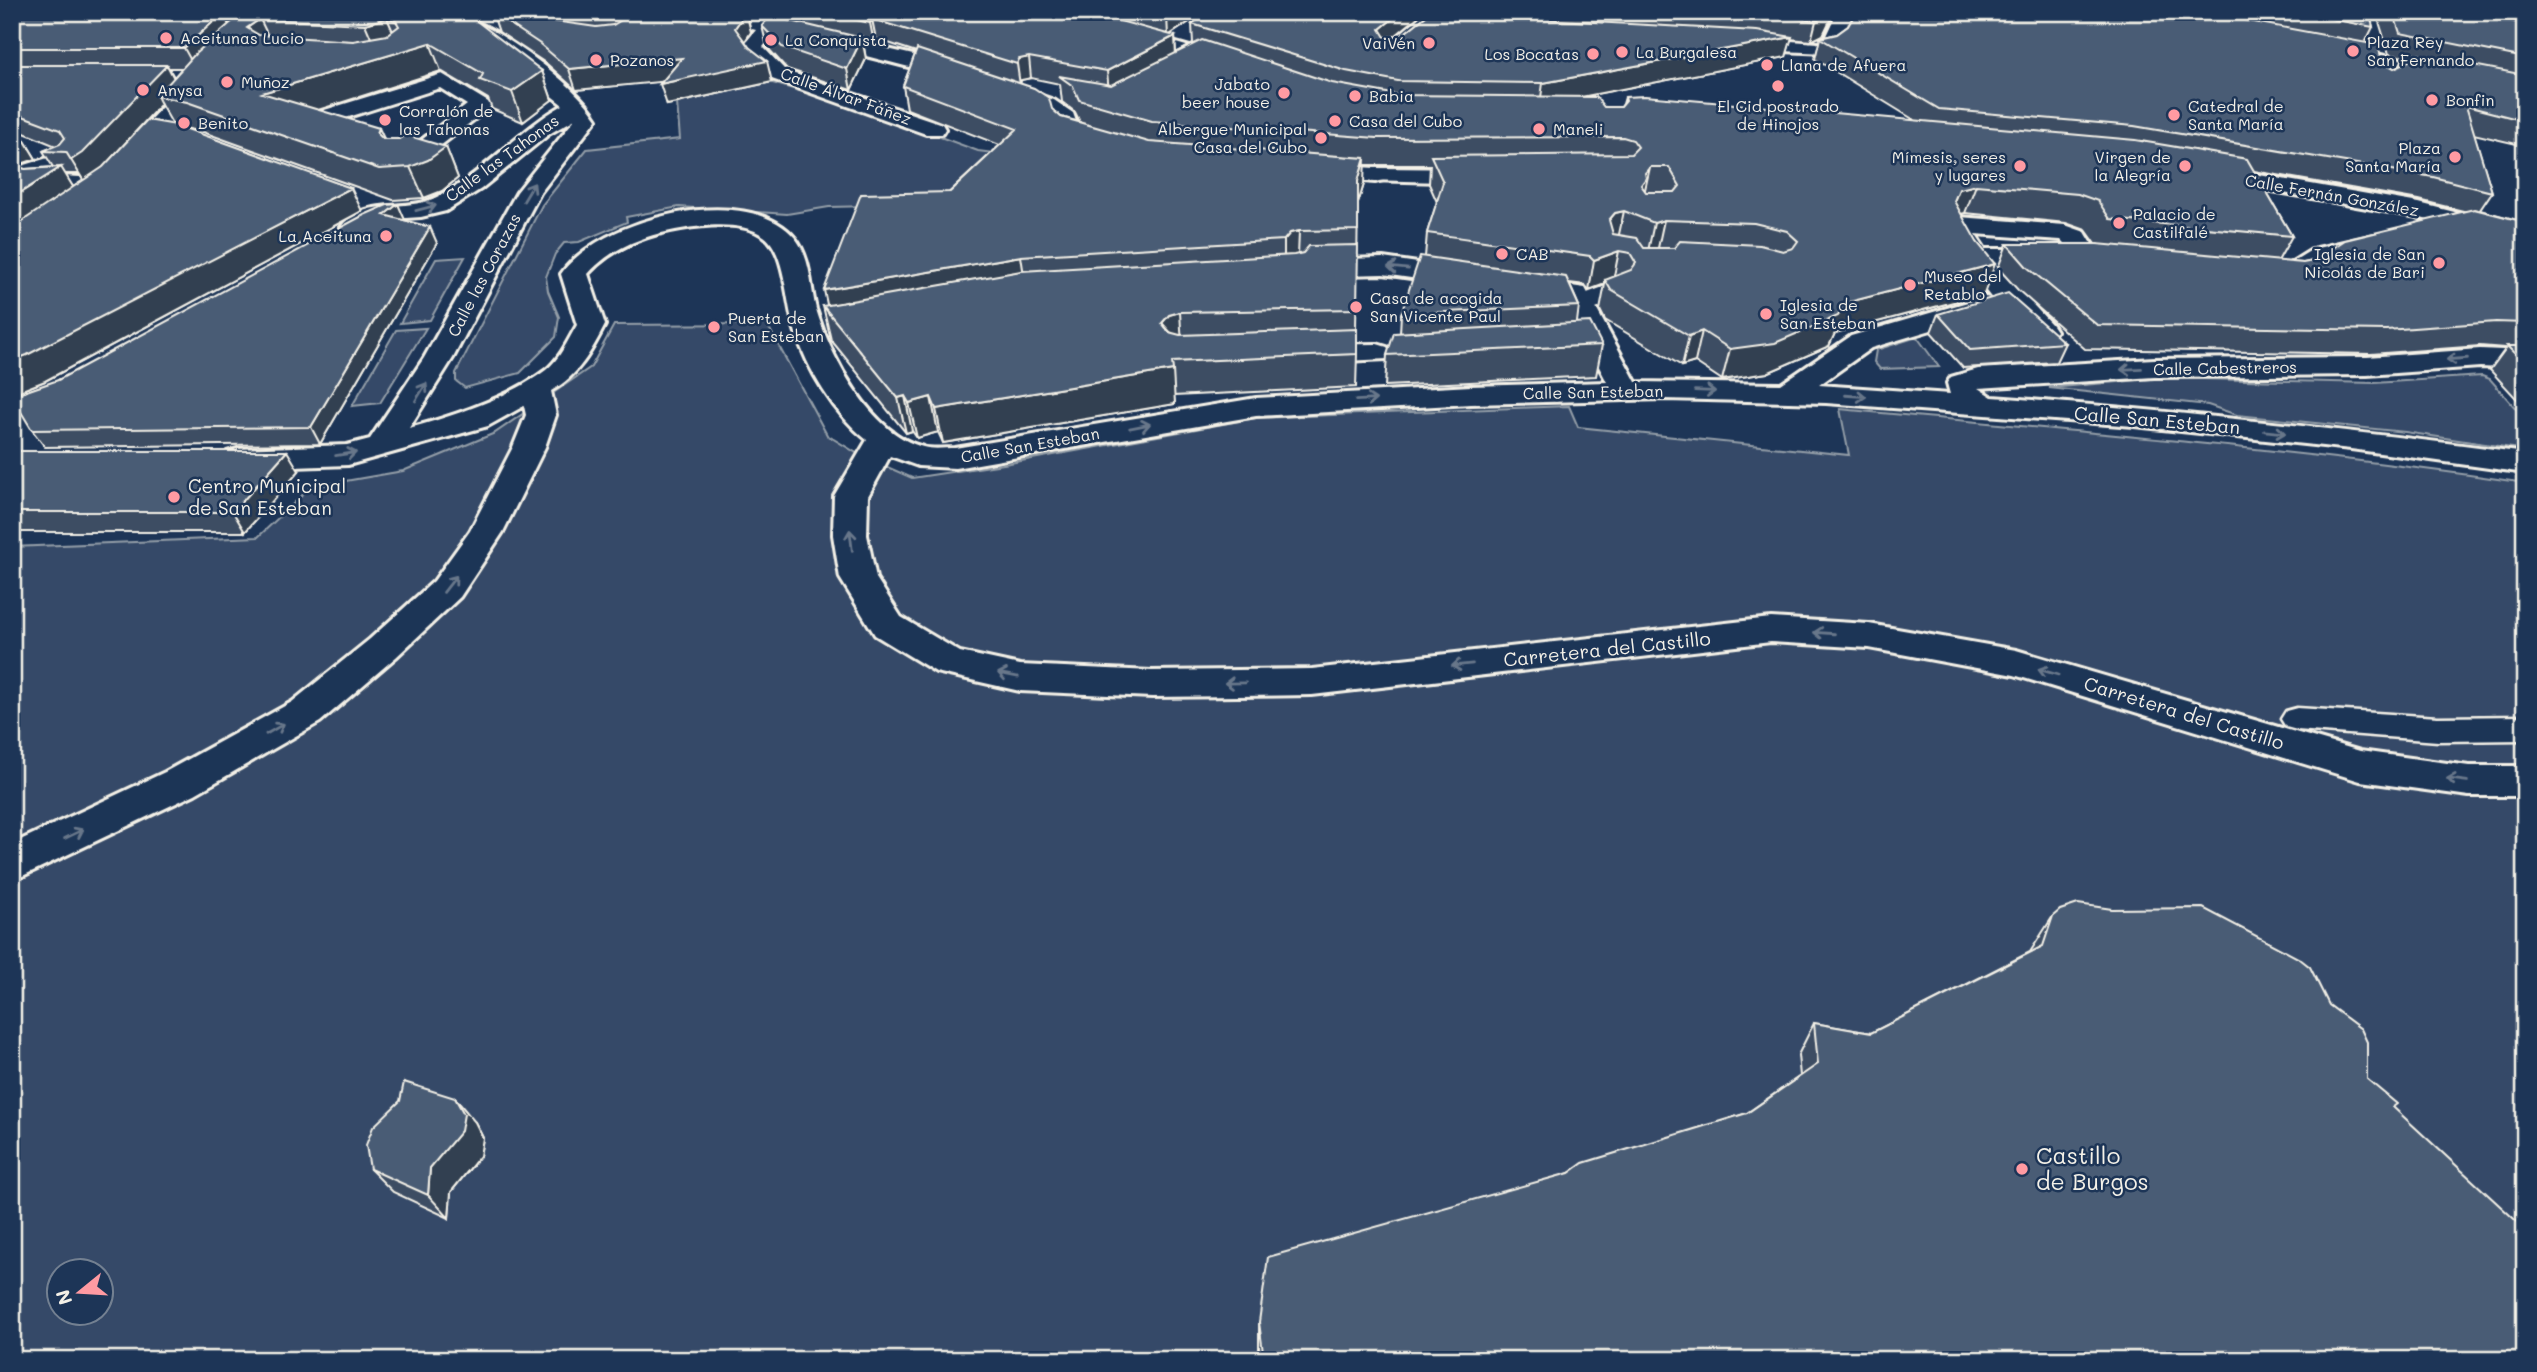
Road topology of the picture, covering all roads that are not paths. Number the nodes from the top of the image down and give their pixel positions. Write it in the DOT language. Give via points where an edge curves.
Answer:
graph roads {
  1 [pos="1047,12"];
  2 [pos="1847,12"];
  3 [pos="437,14"];
  4 [pos="730,14"];
  5 [pos="503,21"];
  6 [pos="698,21"];
  7 [pos="409,26"];
  8 [pos="769,27"];
  9 [pos="1191,33"];
  10 [pos="2372,36"];
  11 [pos="1718,42"];
  12 [pos="2319,47"];
  13 [pos="1174,57"];
  14 [pos="2379,60"];
  15 [pos="1241,65"];
  16 [pos="940,67"];
  17 [pos="2447,75"];
  18 [pos="177,77"];
  19 [pos="2385,83"];
  20 [pos="1069,95"];
  21 [pos="578,106"];
  22 [pos="934,129"];
  23 [pos="151,131"];
  24 [pos="183,137"];
  25 [pos="365,137"];
  26 [pos="39,149"];
  27 [pos="1122,149"];
  28 [pos="405,154"];
  29 [pos="2185,169"];
  30 [pos="1293,170"];
  31 [pos="1499,176"];
  32 [pos="353,197"];
  33 [pos="391,211"];
  34 [pos="2432,213"];
  35 [pos="336,237"];
  36 [pos="2525,238"];
  37 [pos="1975,257"];
  38 [pos="2237,271"];
  39 [pos="1286,277"];
  40 [pos="1616,277"];
  41 [pos="2006,298"];
  42 [pos="1581,305"];
  43 [pos="1372,350"];
  44 [pos="1280,355"];
  45 [pos="2525,360"];
  46 [pos="2080,365"];
  47 [pos="535,388"];
  48 [pos="1626,391"];
  49 [pos="1788,393"];
  50 [pos="1987,405"];
  51 [pos="883,440"];
  52 [pos="380,447"];
  53 [pos="204,459"];
  54 [pos="2525,463"];
  55 [pos="2297,719"];
  56 [pos="2525,728"];
  57 [pos="2525,781"];
  58 [pos="12,864"];
  1 -- 13 [label="street"];
  2 -- 11 [label="street" via="1832,44 1820,50 1762,40"];
  3 -- 5 [label="street"];
  3 -- 7 [label="street"];
  3 -- 21 [label="street" via="466,23 506,45"];
  4 -- 6 [label="street"];
  4 -- 8 [label="street"];
  8 -- 16 [label="street"];
  8 -- 22 [label="street, Calle Álvar Fáñez" via="752,47 779,75"];
  9 -- 13 [label="street"];
  10 -- 14 [label="street"];
  12 -- 14 [label="street"];
  13 -- 15 [label="street" via="1201,55"];
  14 -- 17 [label="street"];
  14 -- 19 [label="street"];
  16 -- 20 [label="street"];
  16 -- 27 [label="street" via="1046,105 1065,118 1072,134"];
  18 -- 23 [label="street" via="208,70"];
  33 -- 21 [label="street, Calle las Tahonas, one-way" via="435,207 534,132"];
  52 -- 21 [label="street, Calle las Corazas, one-way" via="421,394 534,182 586,119"];
  23 -- 24 [label="street"];
  23 -- 26 [label="street" via="101,186 73,194 19,175 64,160"];
  25 -- 28 [label="street" via="313,121 442,80 482,105"];
  29 -- 34 [label="street, Calle Fernán González"];
  30 -- 31 [label="street"];
  32 -- 33 [label="street"];
  33 -- 35 [label="street, Calle las Tahonas"];
  34 -- 36 [label="street, Calle Fernán González"];
  34 -- 38 [label="street" via="2374,243 2322,255 2289,276"];
  37 -- 37 [label="street" via="1959,225 2071,234 2098,258"];
  37 -- 41 [label="street"];
  42 -- 39 [label="street, one-way" via="1575,294 1383,266 1299,268"];
  40 -- 42 [label="street"];
  41 -- 46 [label="street"];
  41 -- 49 [label="street" via="1861,342"];
  42 -- 48 [label="street" via="1588,342"];
  43 -- 44 [label="street"];
  45 -- 46 [label="street, Calle Cabestreros, one-way" via="2480,358 2367,366"];
  46 -- 50 [label="street, Calle Cabestreros" via="1962,383 1964,392"];
  47 -- 51 [label="street, Calle San Esteban" via="557,376 587,335 590,315 574,274 583,261 625,235 666,223 732,219 767,227 786,243 849,405"];
  47 -- 52 [label="street, Calle San Esteban" via="477,419"];
  58 -- 47 [label="street, one-way" via="180,783 294,718 383,648 447,589 486,532 541,415"];
  48 -- 49 [label="street, Calle San Esteban, one-way"];
  51 -- 48 [label="street, Calle San Esteban, one-way" via="915,456 955,458 1188,406"];
  49 -- 50 [label="street, Calle San Esteban, one-way"];
  50 -- 54 [label="street, Calle San Esteban, one-way" via="2351,440"];
  57 -- 51 [label="street, Carretera del Castillo, one-way" via="2469,781 2360,766 2016,663 1869,636 1771,630 1312,682 1152,684 1033,678 949,663 888,626 858,578 849,535 851,496"];
  53 -- 52 [label="street, Calle San Esteban, one-way" via="312,458"];
  55 -- 56 [label="lane" via="2438,729"];
}
